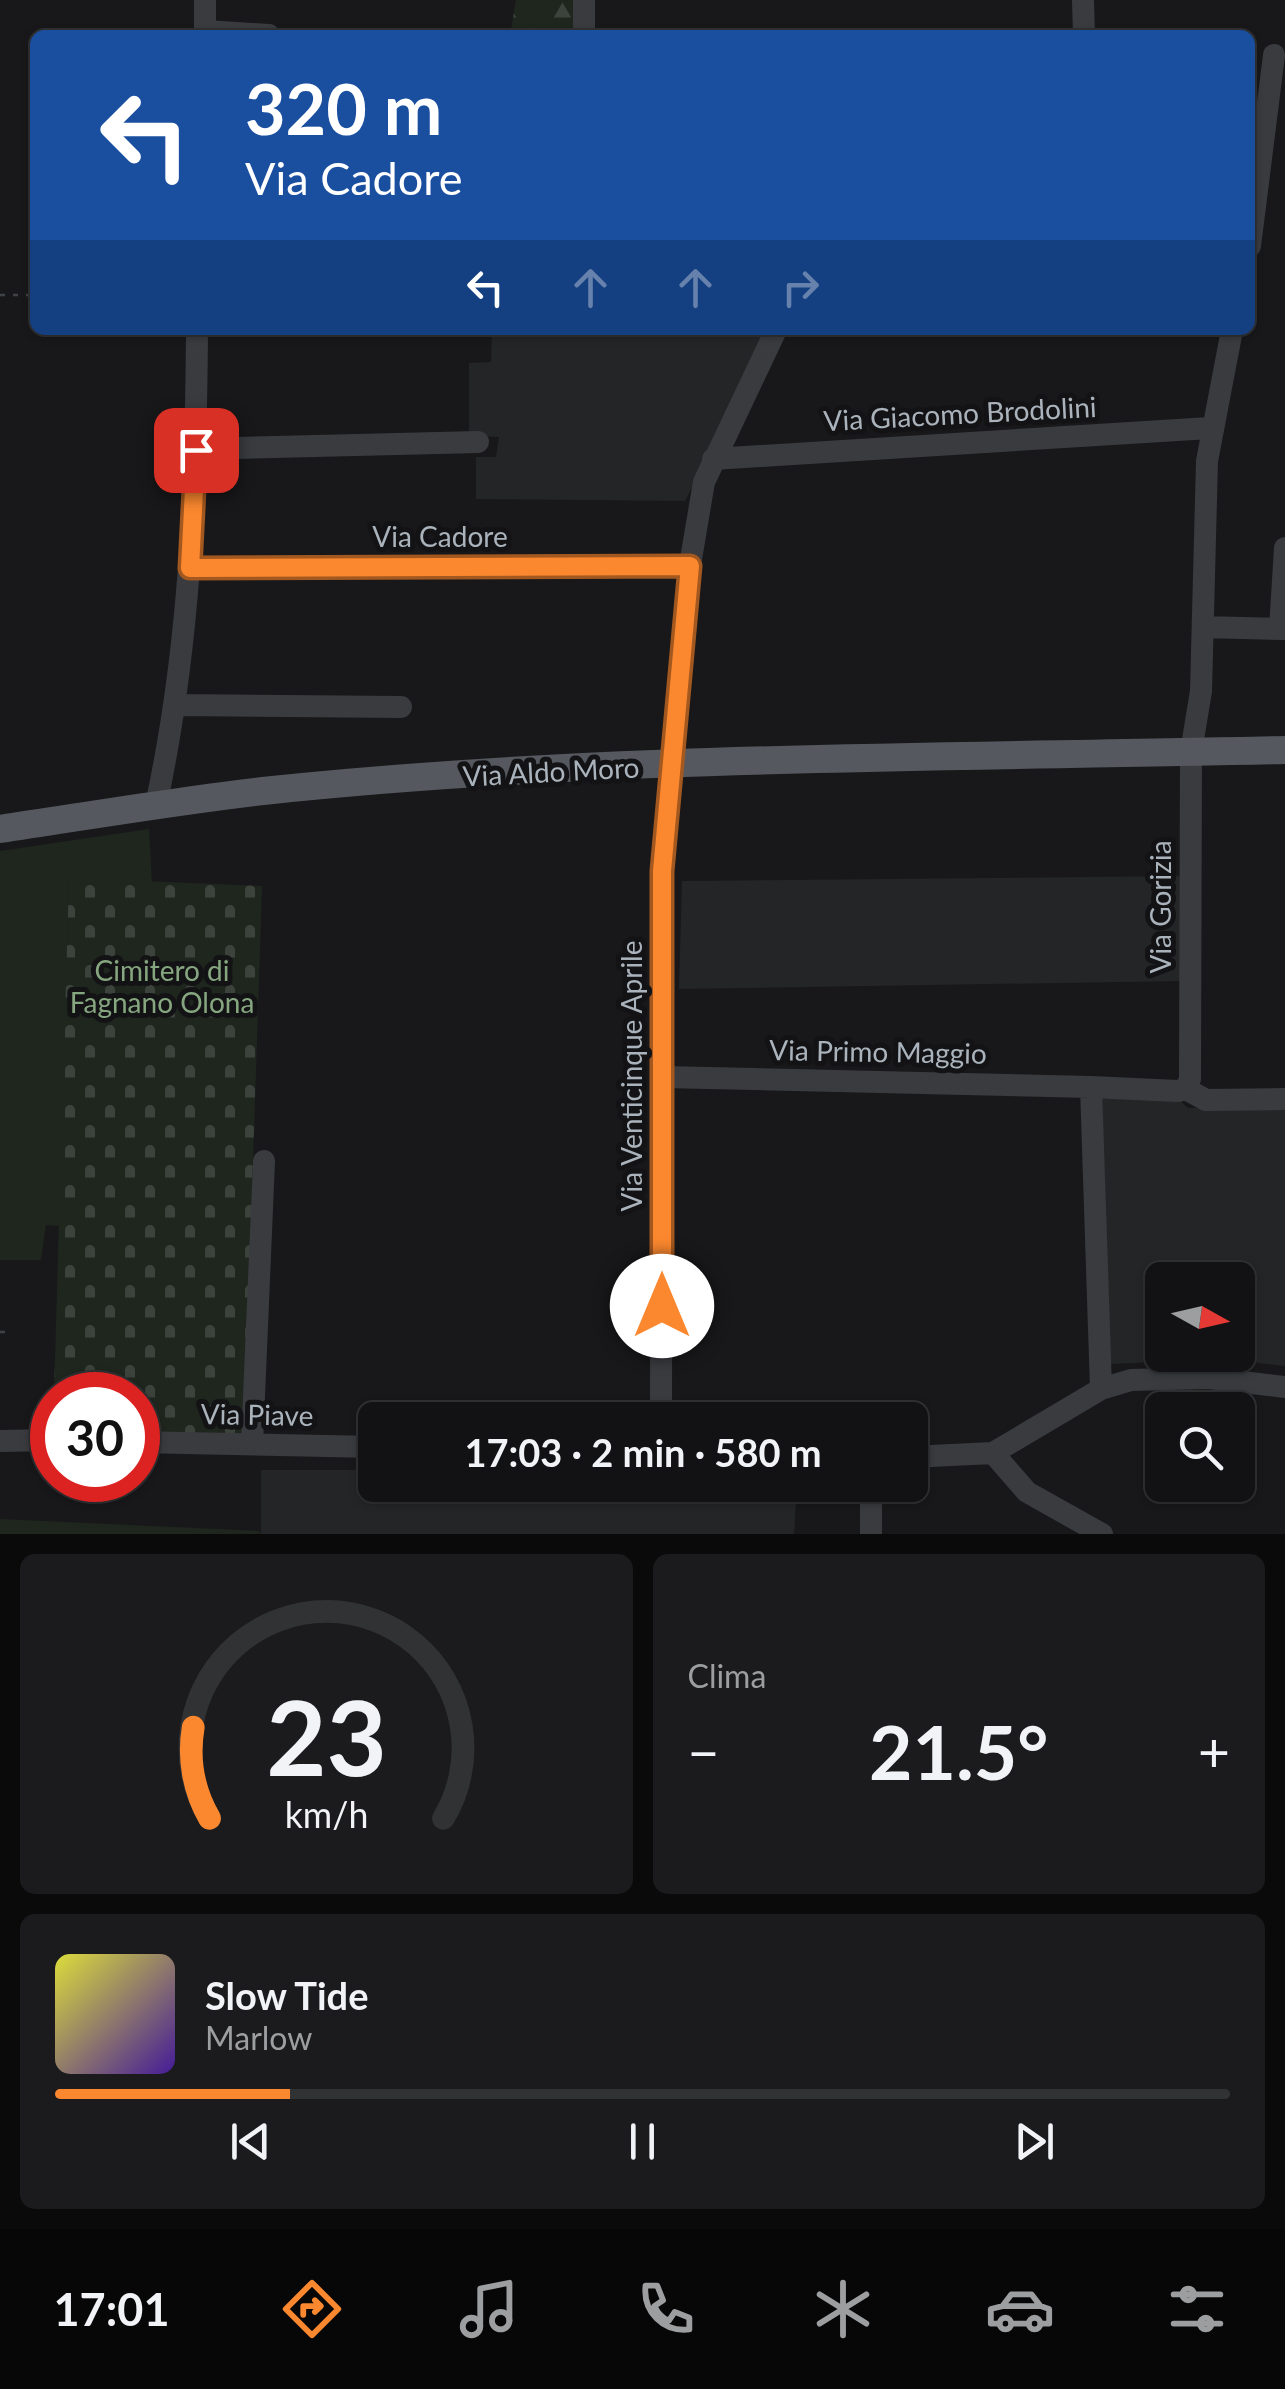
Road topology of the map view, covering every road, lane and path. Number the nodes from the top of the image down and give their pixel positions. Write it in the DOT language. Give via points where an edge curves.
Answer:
graph roads {
  1 [pos="206,0"];
  2 [pos="584,0"];
  3 [pos="1084,0"];
  4 [pos="205,30"];
  5 [pos="584,30"];
  6 [pos="1084,30"];
  7 [pos="1280,55"];
  8 [pos="1255,58"];
  9 [pos="1255,214"];
  10 [pos="0,294"];
  11 [pos="30,295"];
  12 [pos="197,335"];
  13 [pos="774,335"];
  14 [pos="1231,335"];
  15 [pos="1210,428"];
  16 [pos="478,442"];
  17 [pos="196,450"];
  18 [pos="713,459"];
  19 [pos="1285,548"];
  20 [pos="690,566"];
  21 [pos="190,568"];
  22 [pos="1203,627"];
  23 [pos="1282,629"];
  24 [pos="178,705"];
  25 [pos="401,707"];
  26 [pos="1285,750"];
  27 [pos="1192,752"];
  28 [pos="672,766"];
  29 [pos="156,805"];
  30 [pos="0,829"];
  31 [pos="664,1077"];
  32 [pos="1091,1086"];
  33 [pos="1186,1089"];
  34 [pos="1285,1099"];
  35 [pos="264,1160"];
  36 [pos="0,1332"];
  37 [pos="7,1332"];
  38 [pos="1285,1387"];
  39 [pos="1101,1389"];
  40 [pos="661,1402"];
  41 [pos="30,1440"];
  42 [pos="0,1441"];
  43 [pos="160,1442"];
  44 [pos="252,1444"];
  45 [pos="358,1447"];
  46 [pos="993,1454"];
  47 [pos="928,1456"];
  48 [pos="871,1502"];
  49 [pos="870,1534"];
  50 [pos="1102,1534"];
  1 -- 4 [label="street"];
  2 -- 5 [label="street"];
  3 -- 6 [label="street"];
  7 -- 8 [label="street"];
  7 -- 9 [label="street"];
  10 -- 11 [label="path"];
  12 -- 17 [label="street"];
  13 -- 18 [label="street, Via Venticinque Aprile"];
  14 -- 15 [label="street, Via Gorizia"];
  15 -- 18 [label="street, Via Giacomo Brodolini"];
  15 -- 22 [label="street, Via Gorizia"];
  16 -- 17 [label="street"];
  17 -- 21 [label="street"];
  18 -- 20 [label="street, Via Venticinque Aprile" via="697,508"];
  19 -- 23 [label="street"];
  20 -- 21 [label="street, Via Cadore"];
  20 -- 28 [label="street, Via Venticinque Aprile"];
  21 -- 24 [label="street"];
  22 -- 23 [label="street"];
  22 -- 27 [label="street, Via Gorizia"];
  24 -- 25 [label="street"];
  24 -- 29 [label="street"];
  26 -- 27 [label="main road, Via Aldo Moro"];
  27 -- 28 [label="main road, Via Aldo Moro"];
  27 -- 33 [label="street, Via Gorizia"];
  28 -- 29 [label="main road, Via Aldo Moro" via="370,782"];
  28 -- 31 [label="street, Via Venticinque Aprile" via="661,900"];
  29 -- 30 [label="main road, Via Aldo Moro"];
  31 -- 32 [label="street, Via Primo Maggio"];
  31 -- 40 [label="street, Via Venticinque Aprile"];
  32 -- 33 [label="street"];
  32 -- 39 [label="street"];
  33 -- 34 [label="street" via="1206,1100"];
  35 -- 44 [label="street"];
  36 -- 37 [label="path"];
  38 -- 39 [label="street" via="1164,1377"];
  39 -- 46 [label="street"];
  41 -- 42 [label="street"];
  43 -- 44 [label="street, Via Piave"];
  44 -- 45 [label="street, Via Piave"];
  46 -- 47 [label="street"];
  46 -- 50 [label="street" via="1027,1492"];
  48 -- 49 [label="street"];
}
